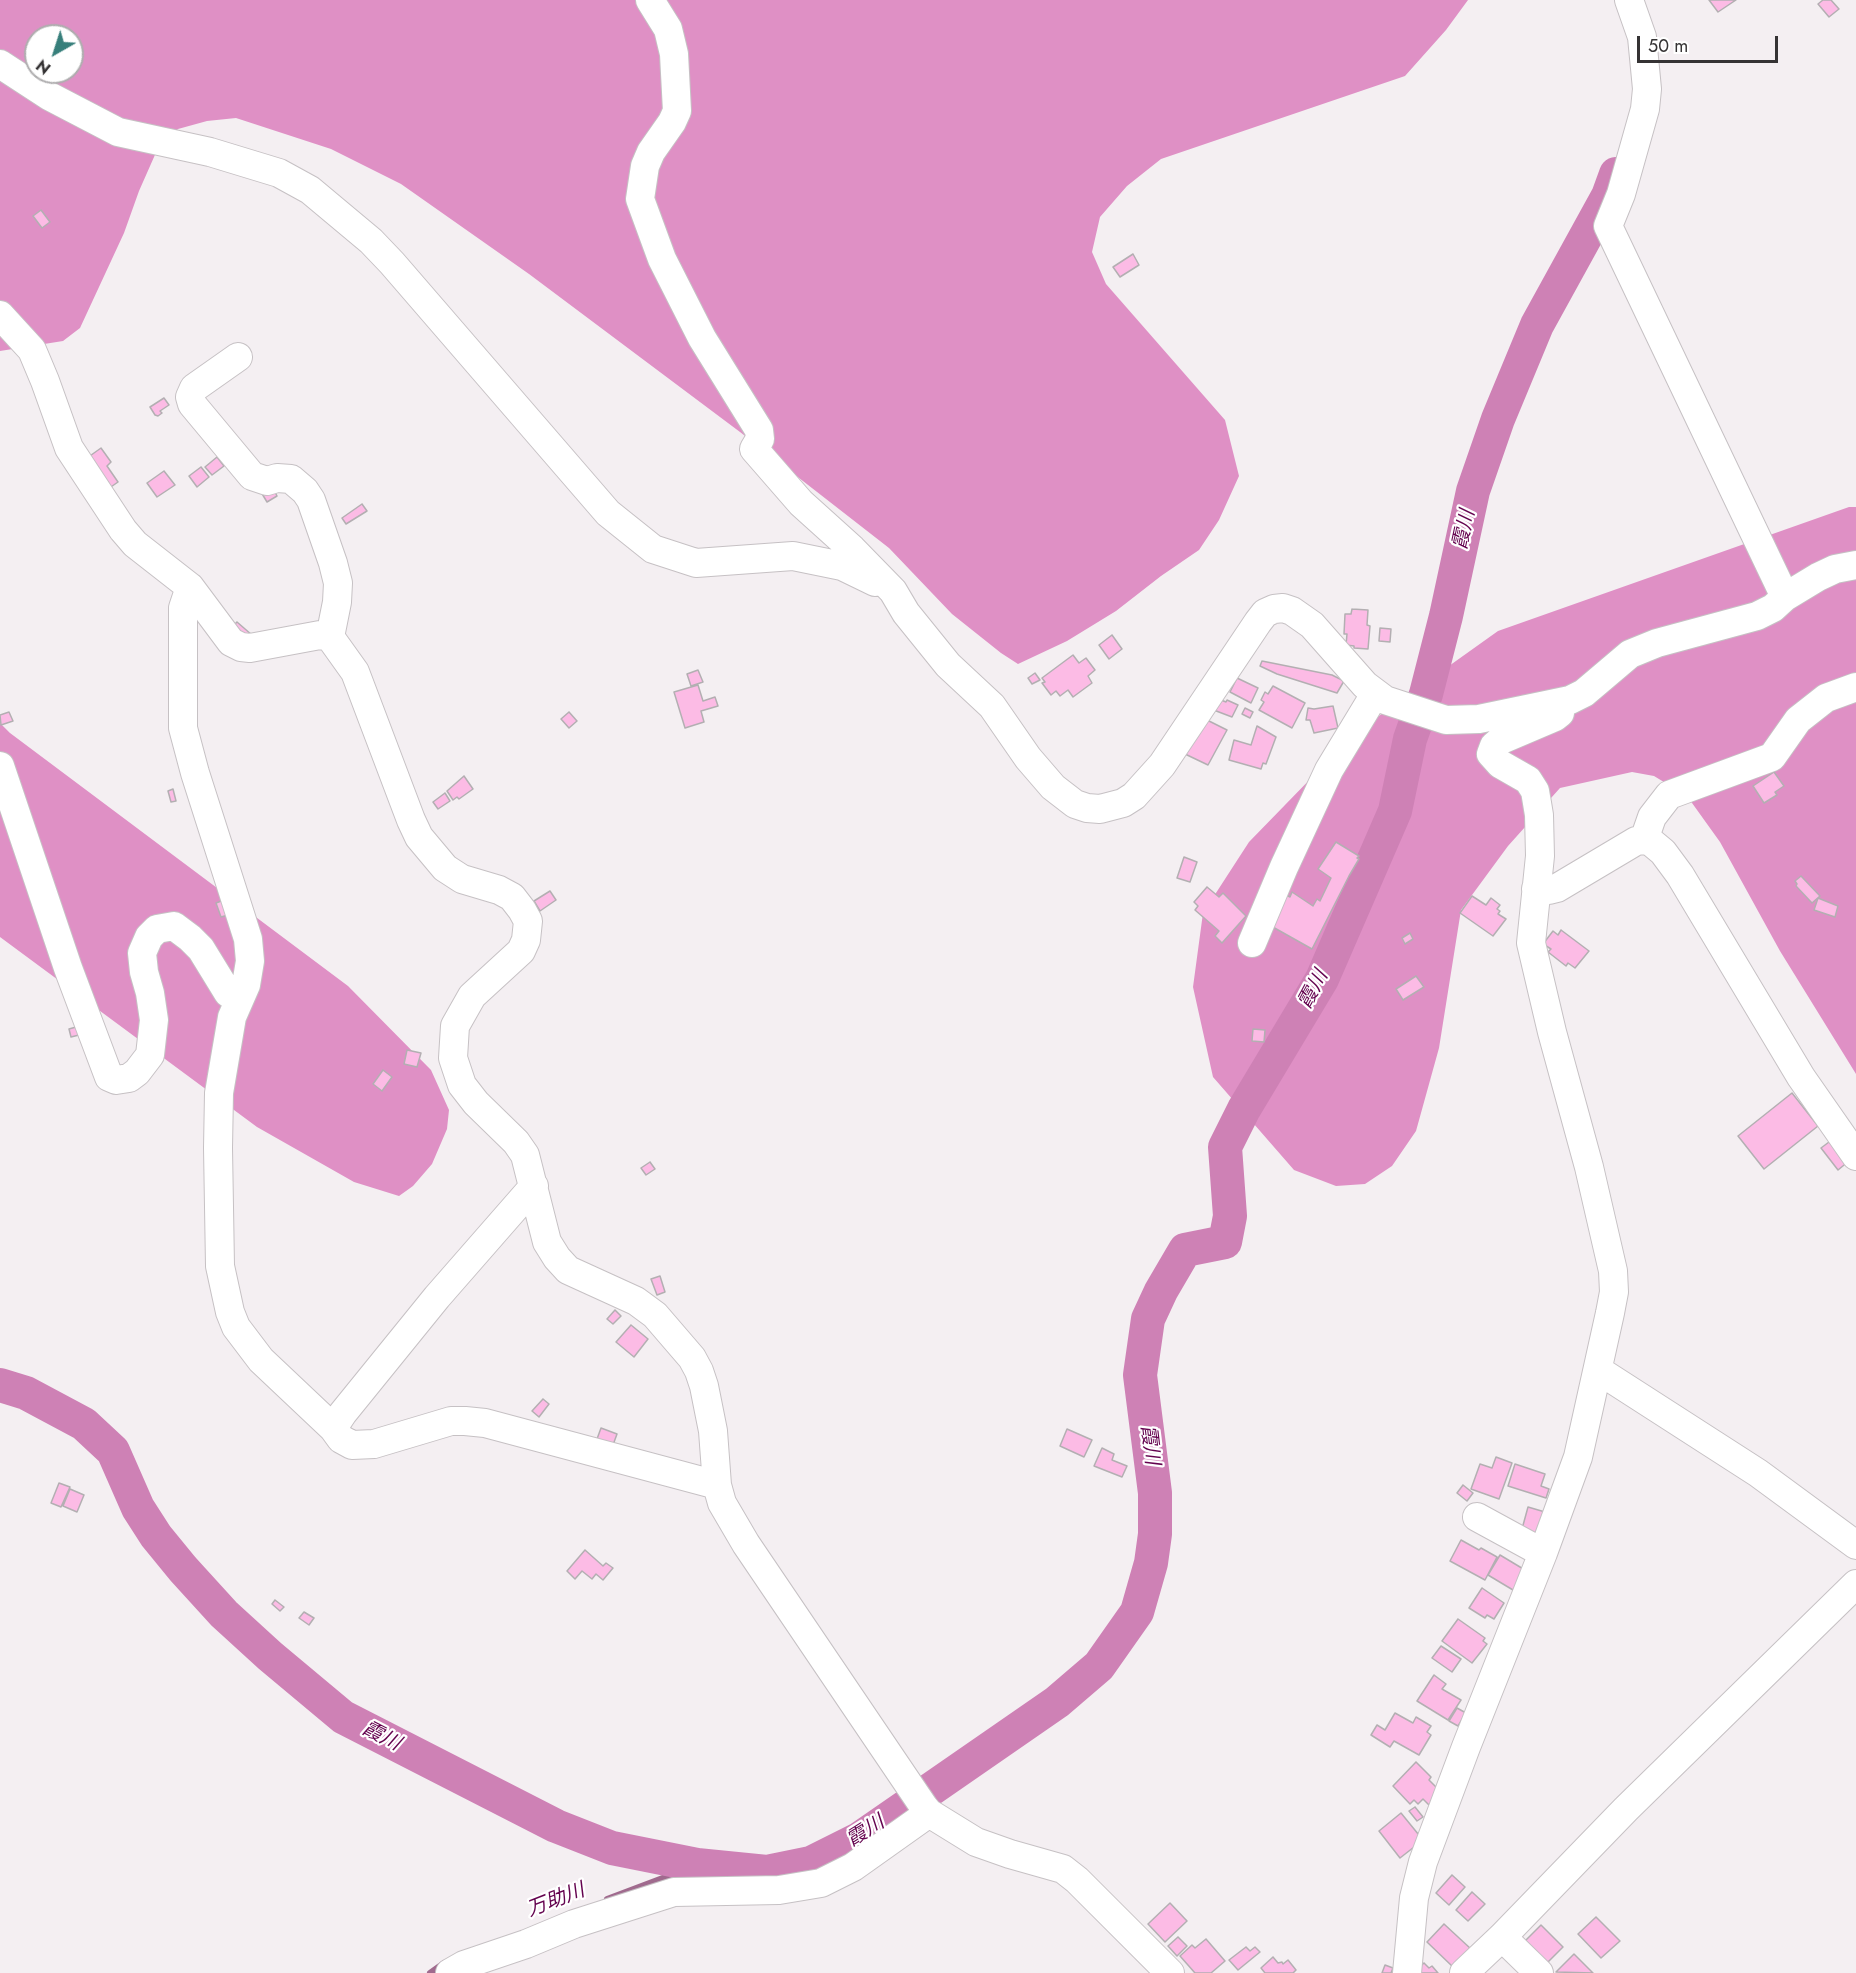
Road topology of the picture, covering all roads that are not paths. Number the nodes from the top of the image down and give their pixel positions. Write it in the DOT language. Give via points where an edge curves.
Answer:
graph roads {
  1 [pos="650,0"];
  2 [pos="1629,0"];
  3 [pos="0,64"];
  4 [pos="0,315"];
  5 [pos="238,357"];
  6 [pos="1856,565"];
  7 [pos="190,587"];
  8 [pos="893,591"];
  9 [pos="1785,597"];
  10 [pos="330,637"];
  11 [pos="1856,687"];
  12 [pos="1375,694"];
  13 [pos="1570,700"];
  14 [pos="0,766"];
  15 [pos="1644,840"];
  16 [pos="1536,889"];
  17 [pos="1252,943"];
  18 [pos="239,1000"];
  19 [pos="1856,1156"];
  20 [pos="534,1185"];
  21 [pos="1598,1370"];
  22 [pos="333,1428"];
  23 [pos="717,1485"];
  24 [pos="1477,1517"];
  25 [pos="1856,1545"];
  26 [pos="1543,1553"];
  27 [pos="1856,1584"];
  28 [pos="921,1803"];
  29 [pos="1502,1937"];
  30 [pos="451,1973"];
  31 [pos="1170,1973"];
  32 [pos="1407,1973"];
  33 [pos="1464,1973"];
  34 [pos="1539,1973"];
  1 -- 8 [label="street" via="668,29 676,81 677,111 645,166 640,199 662,259 702,338 759,430 760,440 754,449 801,504"];
  2 -- 9 [label="street" via="1642,37 1647,89 1621,194 1608,226"];
  3 -- 8 [label="street" via="49,96 118,132 210,152 279,173 310,190 371,241 608,513 653,549 696,563 793,556 842,566"];
  4 -- 7 [label="street" via="32,350 69,448 123,530"];
  5 -- 10 [label="street" via="194,388 192,404 252,476 267,481 291,479 311,500 338,583"];
  6 -- 9 [label="street" via="1835,569"];
  7 -- 10 [label="street" via="223,634 241,647 262,647 320,635"];
  7 -- 18 [label="street" via="183,608 183,728 248,939 249,972"];
  8 -- 12 [label="street" via="948,665 992,706 1041,773 1065,797 1087,808 1112,807 1134,796 1162,765 1258,622 1274,609 1292,611 1312,625"];
  9 -- 13 [label="street" via="1757,616 1630,654"];
  10 -- 20 [label="street" via="355,672 419,837 445,868 462,879 512,897 528,921 521,951 472,996 461,1012 454,1026 453,1058 462,1085 525,1155"];
  11 -- 15 [label="street" via="1826,698 1798,720 1772,756 1669,795 1652,817"];
  12 -- 13 [label="street" via="1446,720 1479,719"];
  12 -- 17 [label="street" via="1329,770"];
  13 -- 16 [label="street" via="1555,717 1501,740 1491,754 1494,760 1528,780 1535,791 1540,856"];
  14 -- 18 [label="street" via="109,1077 129,1078 150,1055 154,1020 142,953 157,929 174,926 190,938 228,993"];
  15 -- 16 [label="street" via="1557,888"];
  15 -- 19 [label="street" via="1663,852 1680,875 1801,1077"];
  16 -- 21 [label="street" via="1531,943 1613,1271 1611,1313"];
  18 -- 22 [label="street" via="232,1017 219,1093 219,1245 225,1294 236,1327 261,1360"];
  20 -- 22 [label="street" via="437,1297"];
  20 -- 23 [label="street" via="547,1242 557,1258 568,1270 636,1301 655,1315 692,1358 705,1386"];
  21 -- 25 [label="street" via="1758,1473"];
  21 -- 26 [label="street" via="1578,1457"];
  22 -- 23 [label="street" via="340,1439 352,1445 374,1444 451,1422 485,1424"];
  23 -- 28 [label="street" via="722,1503 746,1544"];
  24 -- 26 [label="street"];
  26 -- 32 [label="street" via="1423,1862 1414,1898"];
  27 -- 29 [label="street" via="1626,1809"];
  28 -- 30 [label="street" via="853,1867 821,1883 779,1890 674,1892 574,1924"];
  28 -- 31 [label="street" via="976,1842 1063,1869"];
  29 -- 33 [label="street"];
  29 -- 34 [label="street"];
}
